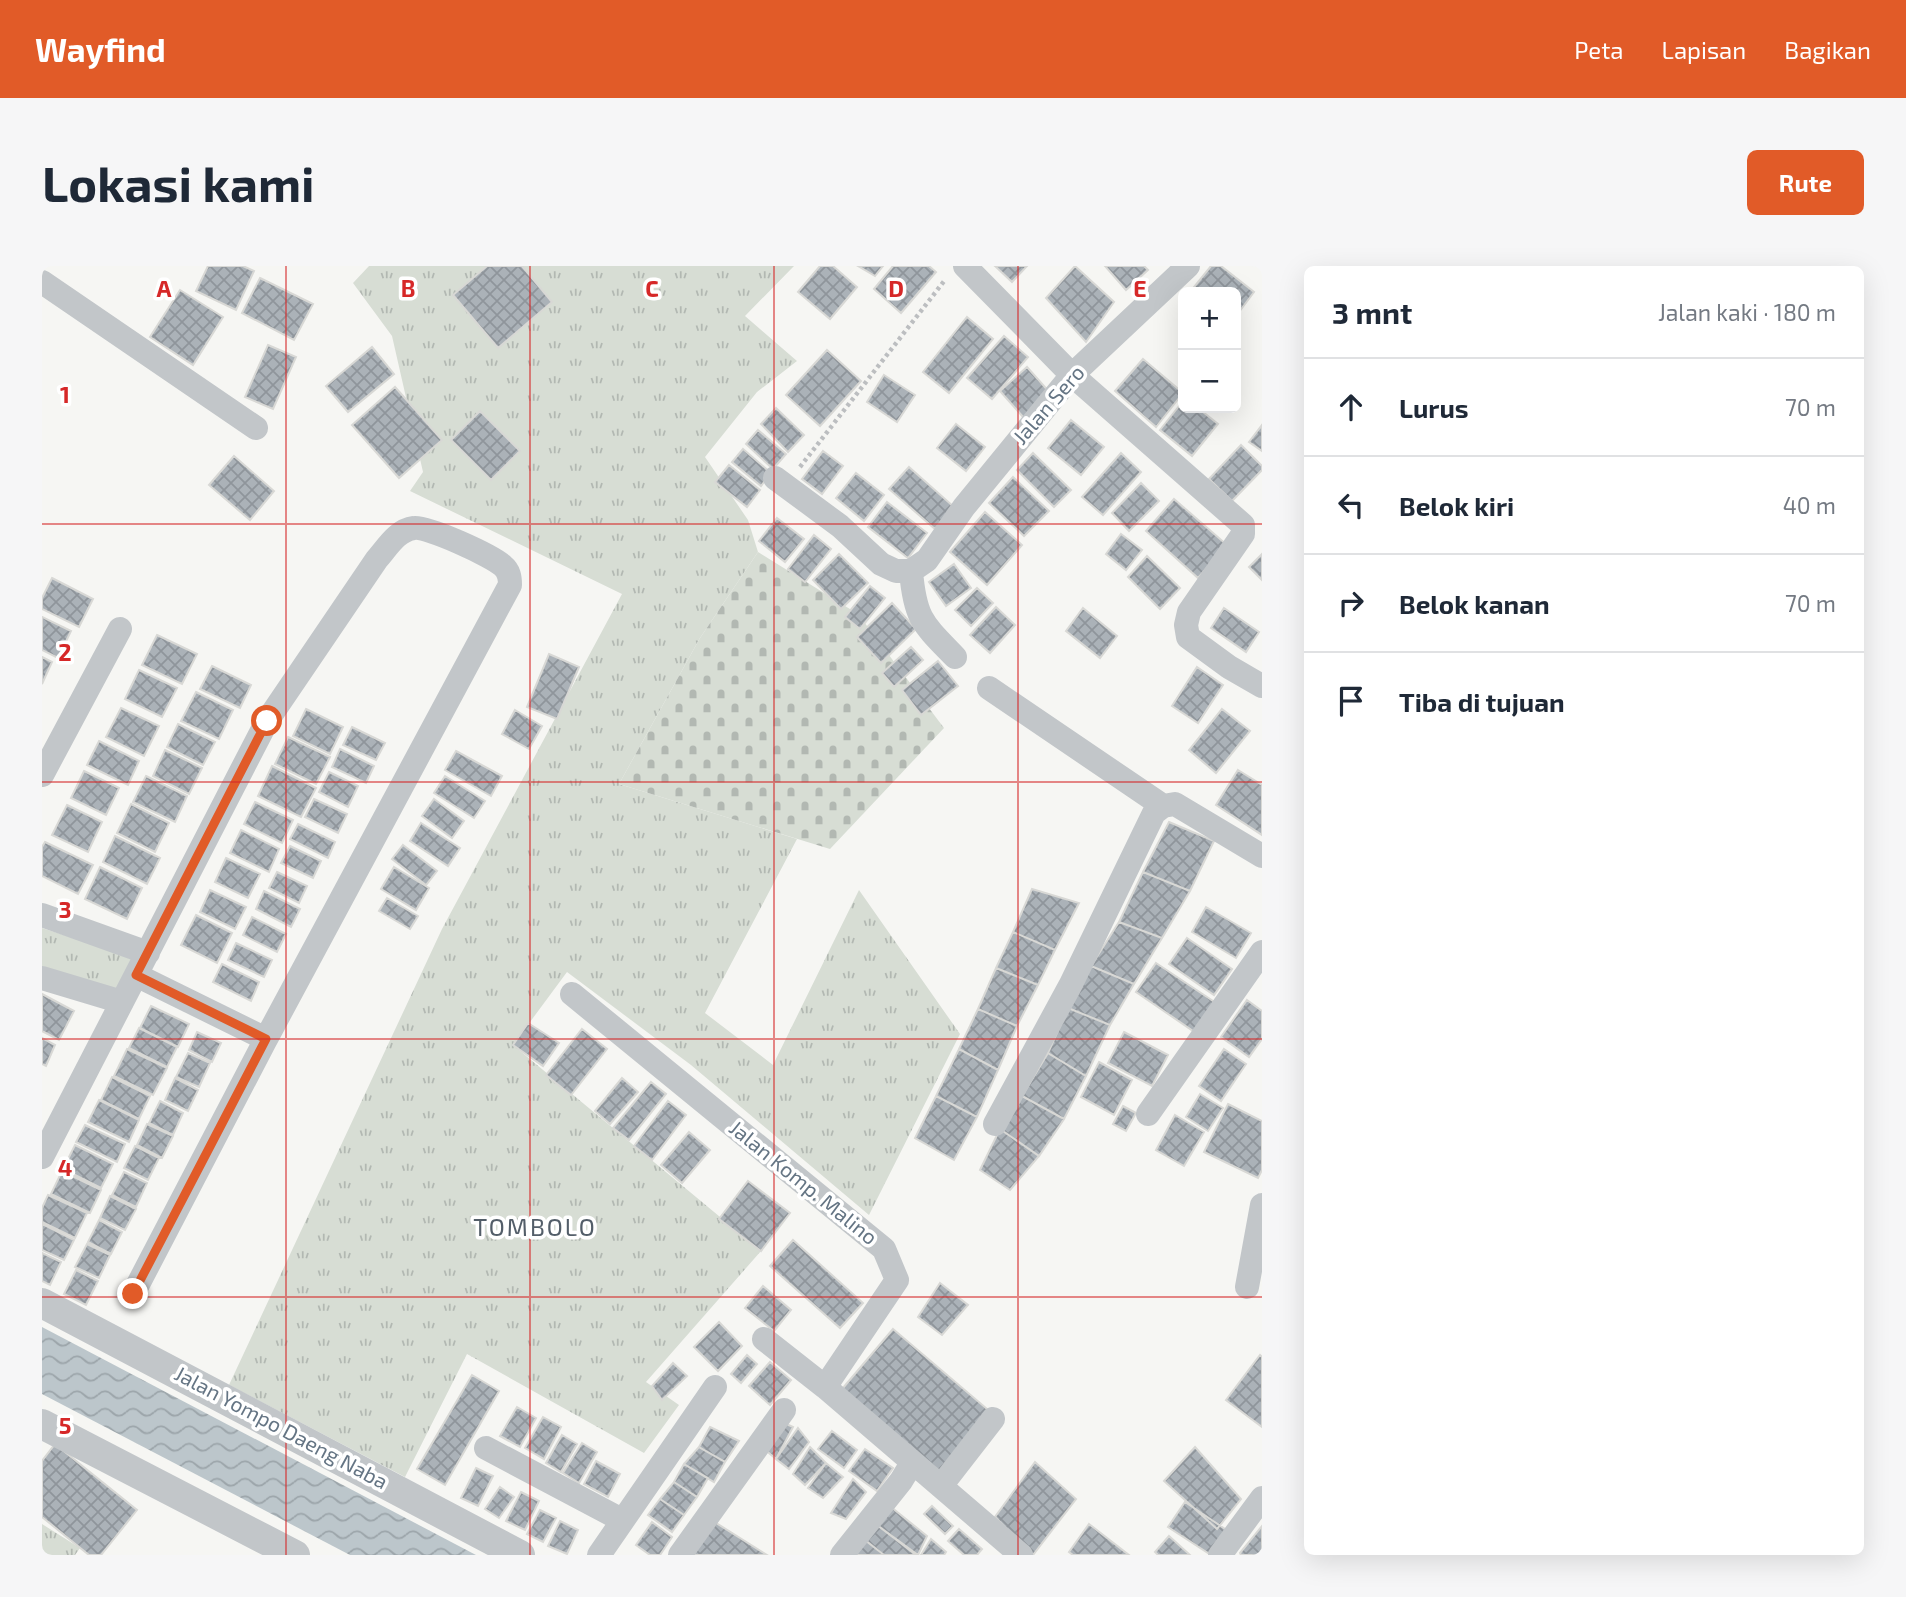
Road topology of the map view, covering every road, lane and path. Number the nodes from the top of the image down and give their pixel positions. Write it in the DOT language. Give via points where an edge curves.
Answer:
graph roads {
  1 [pos="1188,266"];
  2 [pos="956,271"];
  3 [pos="42,282"];
  4 [pos="1072,375"];
  5 [pos="256,428"];
  6 [pos="781,482"];
  7 [pos="919,566"];
  8 [pos="120,629"];
  9 [pos="955,657"];
  10 [pos="1262,686"];
  11 [pos="989,688"];
  12 [pos="42,775"];
  13 [pos="1163,806"];
  14 [pos="1262,856"];
  15 [pos="42,915"];
  16 [pos="1262,952"];
  17 [pos="148,953"];
  18 [pos="136,975"];
  19 [pos="42,978"];
  20 [pos="572,994"];
  21 [pos="122,1002"];
  22 [pos="266,1039"];
  23 [pos="1148,1114"];
  24 [pos="995,1124"];
  25 [pos="42,1157"];
  26 [pos="1262,1205"];
  27 [pos="1247,1287"];
  28 [pos="133,1294"];
  29 [pos="42,1303"];
  30 [pos="764,1339"];
  31 [pos="715,1387"];
  32 [pos="825,1387"];
  33 [pos="784,1410"];
  34 [pos="993,1419"];
  35 [pos="42,1424"];
  36 [pos="486,1448"];
  37 [pos="912,1463"];
  38 [pos="941,1486"];
  39 [pos="1262,1498"];
  40 [pos="622,1520"];
  41 [pos="295,1555"];
  42 [pos="520,1555"];
  43 [pos="599,1555"];
  44 [pos="680,1555"];
  45 [pos="842,1555"];
  46 [pos="1021,1555"];
  47 [pos="1220,1555"];
  1 -- 4 [label="street, Jalan Sero"];
  2 -- 4 [label="street"];
  2 -- 6 [label="path"];
  3 -- 5 [label="street"];
  4 -- 7 [label="street, Jalan Sero"];
  4 -- 10 [label="street" via="1241,523 1244,528 1189,612 1186,625 1188,638"];
  6 -- 7 [label="street" via="881,564 896,571"];
  7 -- 9 [label="street" via="913,601 929,630"];
  8 -- 12 [label="street"];
  11 -- 13 [label="street"];
  13 -- 14 [label="street" via="1175,804"];
  13 -- 24 [label="street" via="1154,813 1071,984"];
  15 -- 17 [label="street"];
  16 -- 23 [label="street"];
  17 -- 18 [label="street"];
  17 -- 22 [label="street" via="267,721 377,559 398,536 415,527 430,529 497,561 508,571 510,585"];
  18 -- 21 [label="street"];
  18 -- 22 [label="street"];
  19 -- 21 [label="street"];
  20 -- 32 [label="street, Jalan Komp. Malino" via="884,1249 897,1280"];
  21 -- 25 [label="street"];
  22 -- 28 [label="street"];
  26 -- 27 [label="street"];
  29 -- 42 [label="street, Jalan Yompo Daeng Naba"];
  30 -- 32 [label="street"];
  31 -- 40 [label="street"];
  32 -- 37 [label="street"];
  33 -- 44 [label="street"];
  34 -- 38 [label="street"];
  35 -- 41 [label="street"];
  36 -- 40 [label="street"];
  37 -- 38 [label="street"];
  37 -- 45 [label="street"];
  38 -- 46 [label="street"];
  39 -- 47 [label="street"];
  40 -- 43 [label="street"];
}
